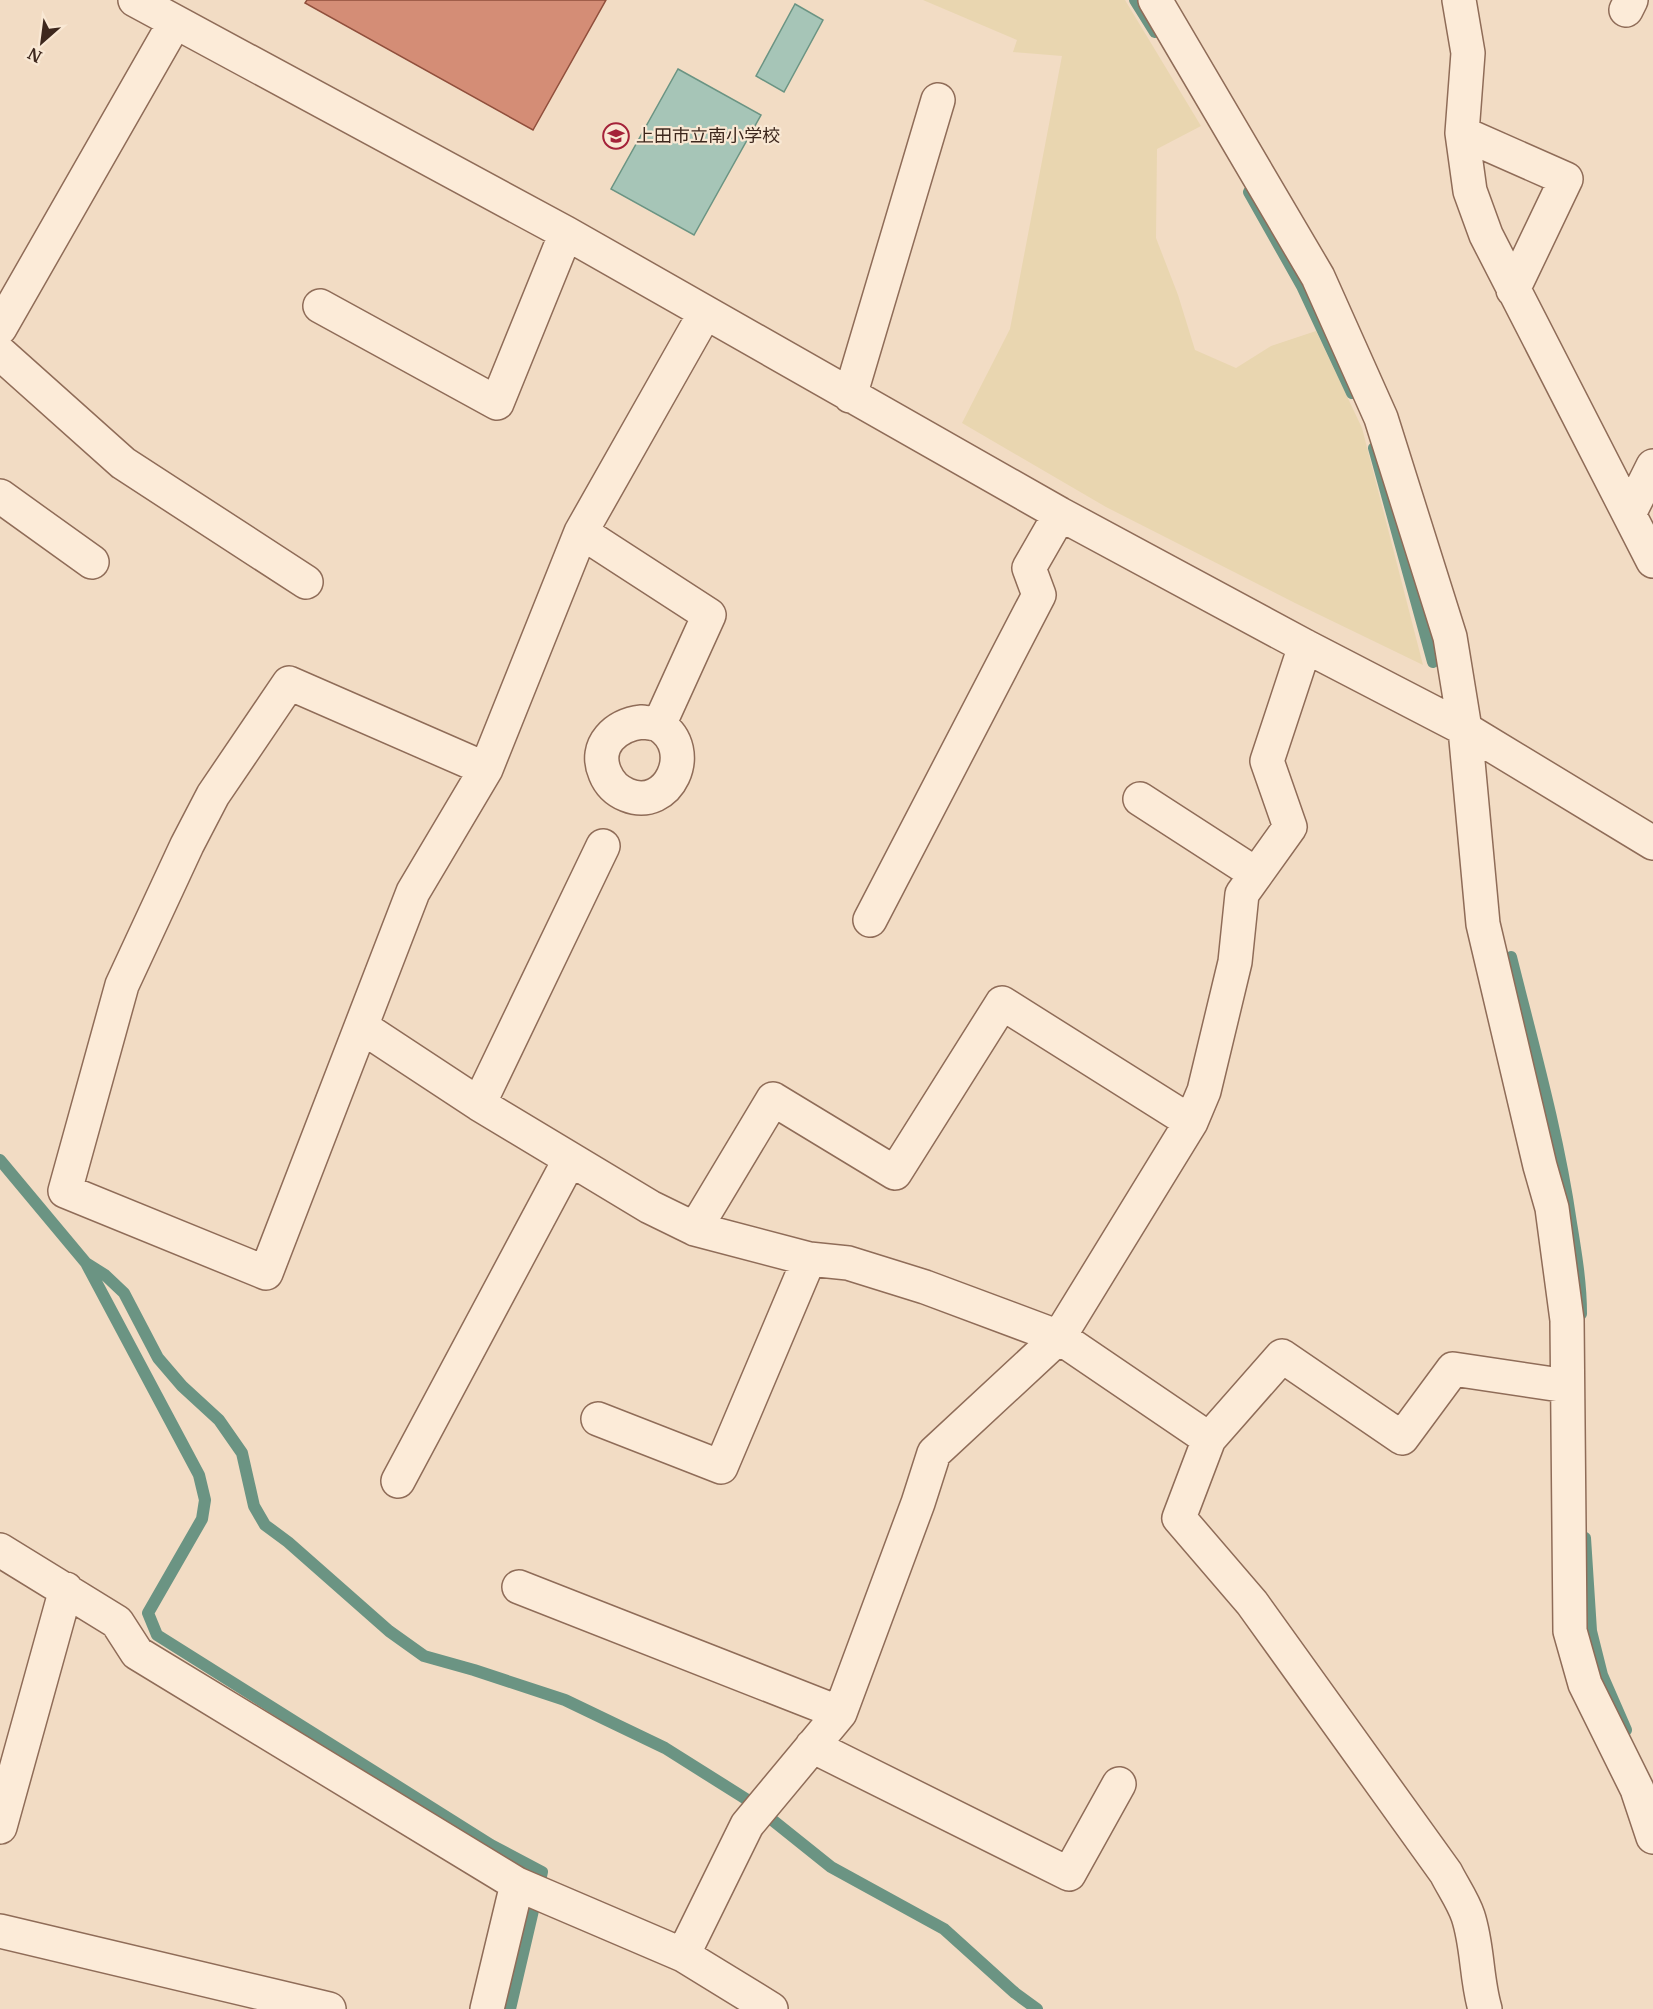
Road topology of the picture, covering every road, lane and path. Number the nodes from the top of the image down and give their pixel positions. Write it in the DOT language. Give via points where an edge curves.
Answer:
graph roads {
  1 [pos="135,0"];
  2 [pos="1155,0"];
  3 [pos="1459,0"];
  4 [pos="175,22"];
  5 [pos="938,100"];
  6 [pos="1462,134"];
  7 [pos="566,233"];
  8 [pos="1513,290"];
  9 [pos="320,306"];
  10 [pos="705,313"];
  11 [pos="0,328"];
  12 [pos="0,354"];
  13 [pos="850,396"];
  14 [pos="1653,466"];
  15 [pos="0,496"];
  16 [pos="1060,514"];
  17 [pos="1629,514"];
  18 [pos="581,532"];
  19 [pos="1653,561"];
  20 [pos="92,562"];
  21 [pos="306,582"];
  22 [pos="1305,646"];
  23 [pos="659,725"];
  24 [pos="1465,729"];
  25 [pos="486,769"];
  26 [pos="1140,799"];
  27 [pos="1653,843"];
  28 [pos="603,846"];
  29 [pos="1256,874"];
  30 [pos="870,920"];
  31 [pos="362,1027"];
  32 [pos="479,1104"];
  33 [pos="1191,1122"];
  34 [pos="570,1159"];
  35 [pos="695,1229"];
  36 [pos="809,1259"];
  37 [pos="1059,1337"];
  38 [pos="1567,1386"];
  39 [pos="598,1419"];
  40 [pos="1209,1439"];
  41 [pos="398,1481"];
  42 [pos="0,1550"];
  43 [pos="519,1587"];
  44 [pos="66,1589"];
  45 [pos="840,1713"];
  46 [pos="812,1746"];
  47 [pos="1119,1784"];
  48 [pos="0,1827"];
  49 [pos="1653,1837"];
  50 [pos="517,1884"];
  51 [pos="0,1931"];
  52 [pos="683,1955"];
  53 [pos="329,2009"];
  54 [pos="487,2009"];
  55 [pos="771,2009"];
  56 [pos="1485,2009"];
  1 -- 4 [label="street"];
  2 -- 24 [label="street" via="1318,277 1381,418 1450,637"];
  3 -- 6 [label="street" via="1468,53"];
  4 -- 7 [label="street"];
  4 -- 11 [label="street"];
  5 -- 13 [label="street"];
  6 -- 8 [label="street" via="1470,191"];
  6 -- 8 [label="street" via="1566,179"];
  7 -- 9 [label="street" via="497,403"];
  7 -- 10 [label="street"];
  8 -- 17 [label="street"];
  10 -- 13 [label="street"];
  10 -- 18 [label="street"];
  12 -- 21 [label="street" via="123,463"];
  13 -- 16 [label="street"];
  14 -- 17 [label="street"];
  15 -- 20 [label="street"];
  16 -- 22 [label="street"];
  16 -- 30 [label="street" via="1029,568 1039,596"];
  17 -- 19 [label="street"];
  18 -- 23 [label="street" via="709,615"];
  18 -- 25 [label="street"];
  22 -- 24 [label="street"];
  22 -- 29 [label="street" via="1267,761 1290,827"];
  24 -- 27 [label="street"];
  24 -- 38 [label="street" via="1483,924 1552,1208 1567,1320"];
  25 -- 31 [label="street" via="413,892"];
  25 -- 31 [label="street" via="289,683 213,795 122,985 65,1191 266,1273"];
  26 -- 29 [label="street"];
  28 -- 32 [label="street"];
  29 -- 33 [label="street" via="1242,894 1235,962 1204,1091"];
  31 -- 32 [label="street"];
  32 -- 34 [label="street"];
  33 -- 35 [label="street" via="1002,1003 895,1173 773,1099"];
  33 -- 37 [label="street"];
  34 -- 35 [label="street"];
  34 -- 41 [label="street"];
  35 -- 36 [label="street"];
  36 -- 37 [label="street" via="848,1263 925,1287"];
  36 -- 39 [label="street" via="721,1467"];
  37 -- 40 [label="street"];
  37 -- 45 [label="street" via="934,1453"];
  38 -- 40 [label="street" via="1453,1369 1402,1438 1282,1356"];
  38 -- 49 [label="street" via="1570,1631 1585,1684 1637,1789"];
  40 -- 56 [label="street" via="1179,1518 1252,1603 1446,1873 1467,1915"];
  42 -- 44 [label="street"];
  43 -- 45 [label="street"];
  44 -- 48 [label="street"];
  44 -- 50 [label="street" via="117,1622 137,1653"];
  45 -- 46 [label="street"];
  46 -- 47 [label="street" via="1069,1874"];
  46 -- 52 [label="street" via="759,1810"];
  50 -- 52 [label="street"];
  50 -- 54 [label="street"];
  51 -- 53 [label="street"];
  52 -- 55 [label="street"];
}
